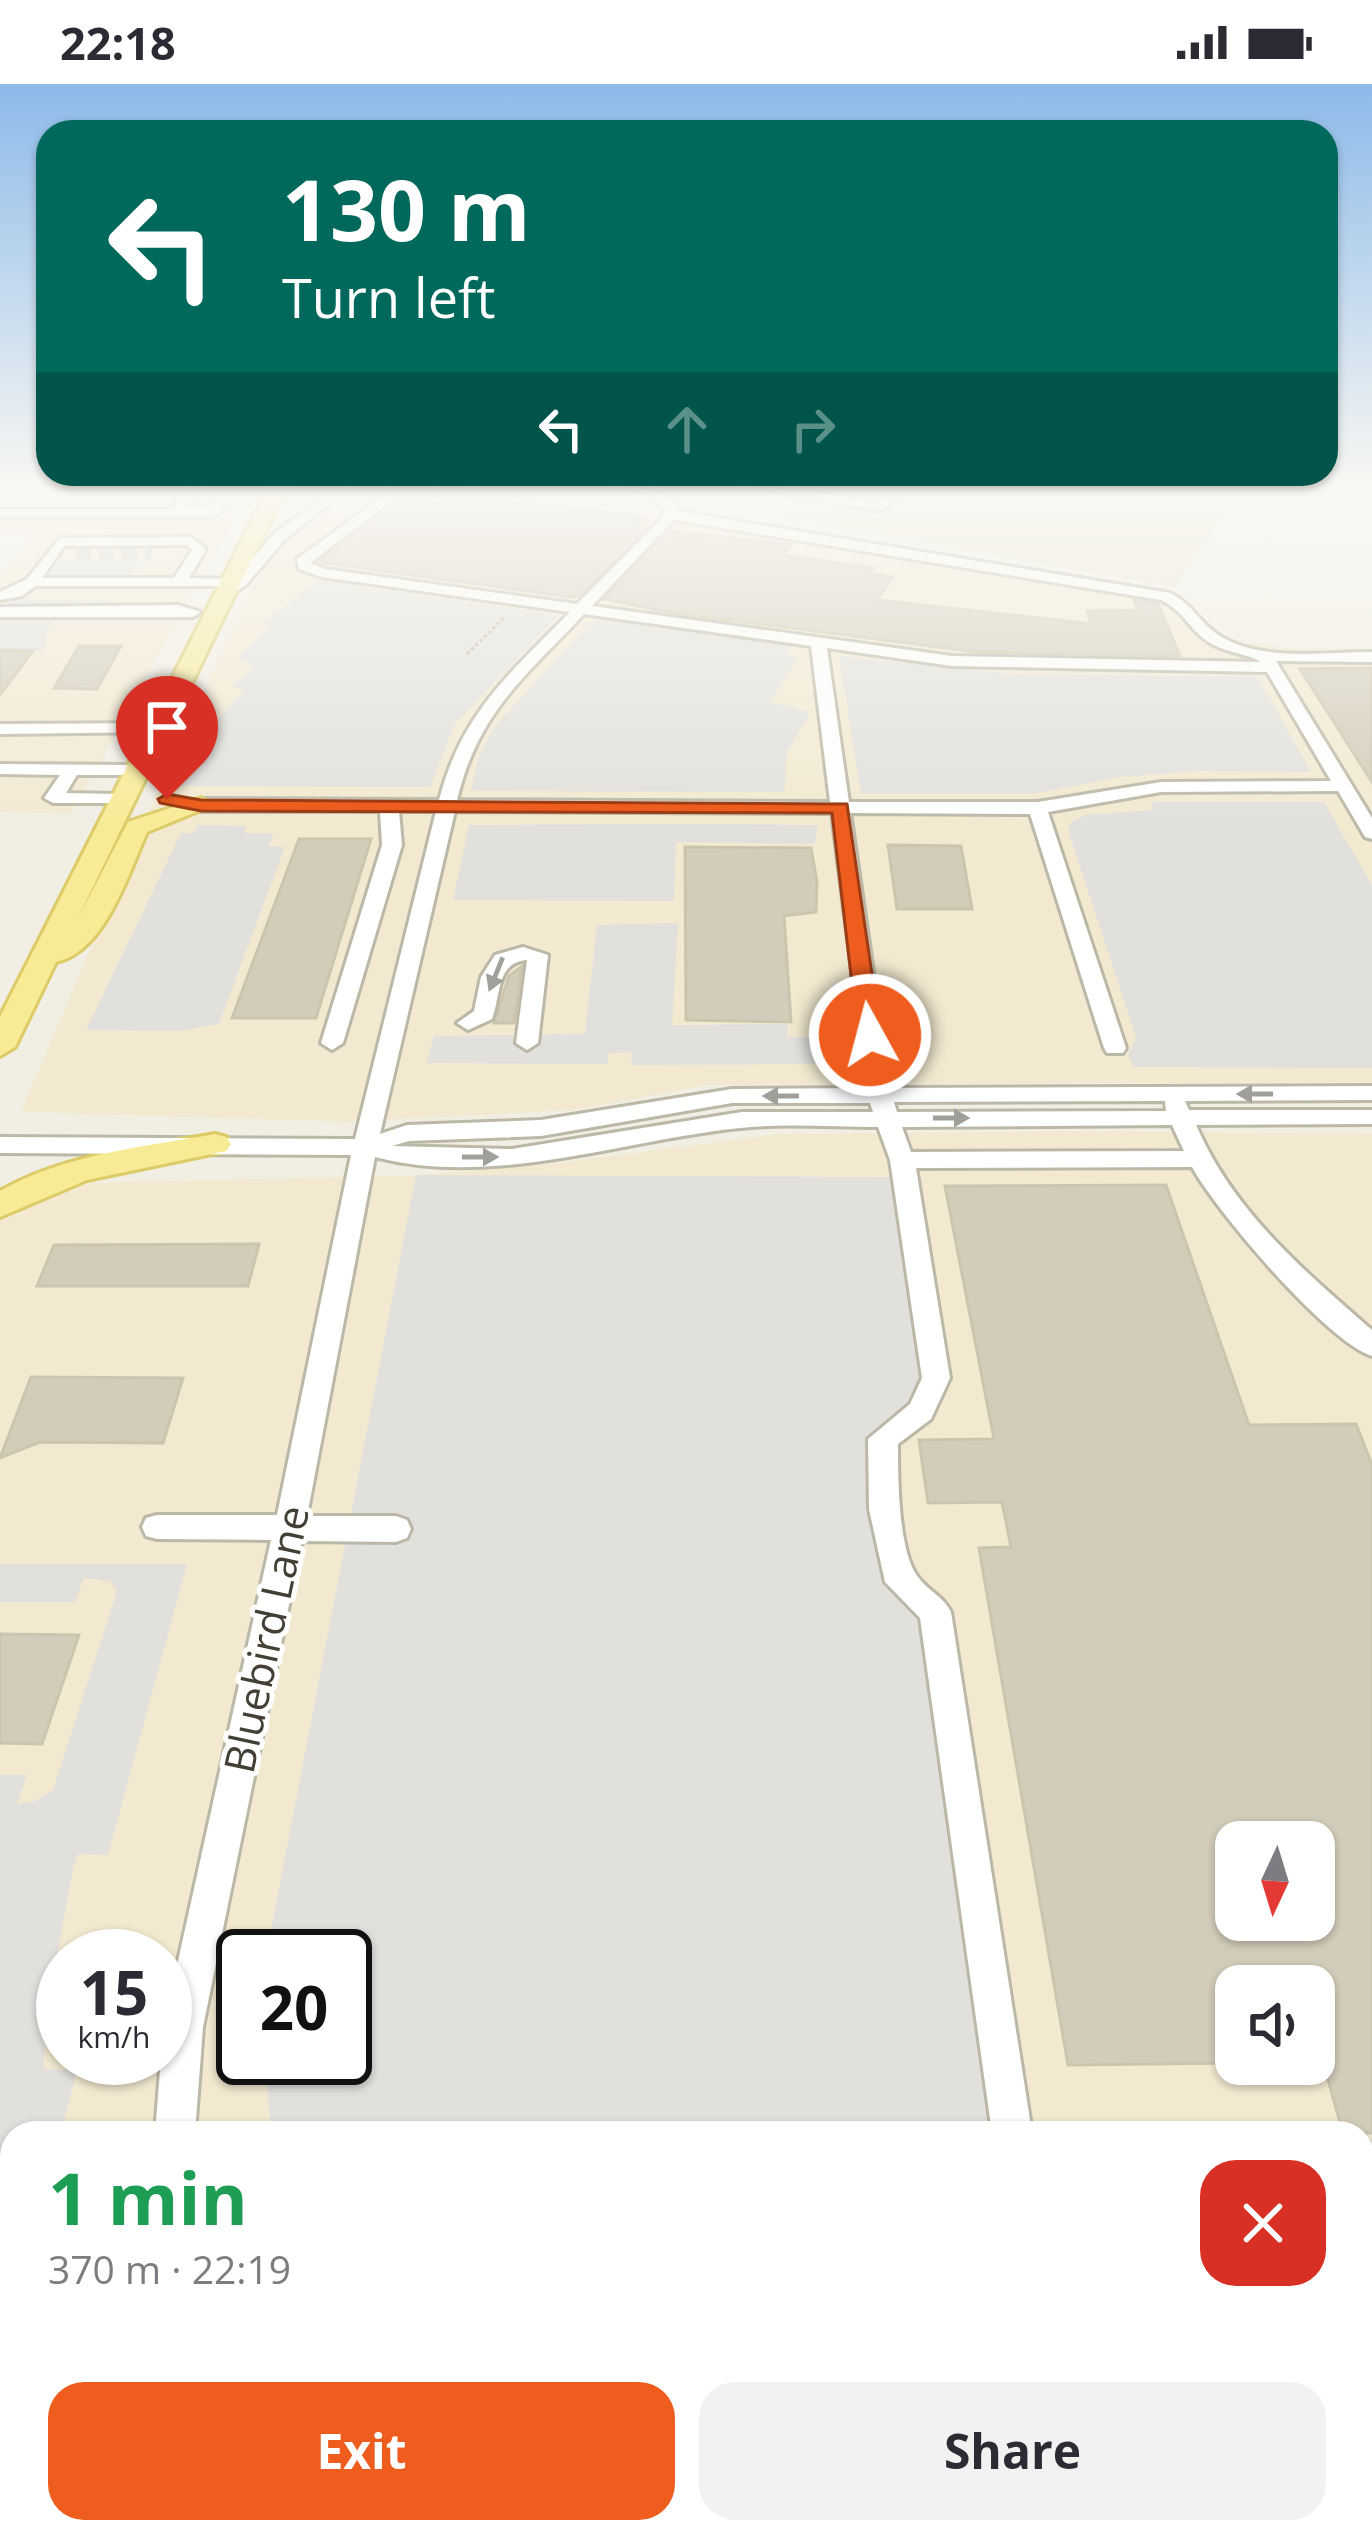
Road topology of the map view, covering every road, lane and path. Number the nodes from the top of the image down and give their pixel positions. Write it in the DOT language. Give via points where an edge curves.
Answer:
graph roads {
  1 [pos="221,600"];
  2 [pos="505,600"];
  3 [pos="592,600"];
  4 [pos="1173,600"];
  5 [pos="521,602"];
  6 [pos="582,610"];
  7 [pos="0,612"];
  8 [pos="173,612"];
  9 [pos="818,642"];
  10 [pos="467,654"];
  11 [pos="1372,657"];
  12 [pos="1268,660"];
  13 [pos="156,728"];
  14 [pos="0,729"];
  15 [pos="0,770"];
  16 [pos="72,770"];
  17 [pos="128,782"];
  18 [pos="1344,786"];
  19 [pos="201,805"];
  20 [pos="391,806"];
  21 [pos="447,806"];
  22 [pos="841,808"];
  23 [pos="1038,808"];
  24 [pos="1372,833"];
  25 [pos="44,962"];
  26 [pos="468,1023"];
  27 [pos="3,1036"];
  28 [pos="332,1042"];
  29 [pos="527,1043"];
  30 [pos="1115,1048"];
  31 [pos="1372,1094"];
  32 [pos="1175,1106"];
  33 [pos="885,1108"];
  34 [pos="1372,1117"];
  35 [pos="215,1144"];
  36 [pos="0,1145"];
  37 [pos="364,1147"];
  38 [pos="1198,1159"];
  39 [pos="902,1160"];
  40 [pos="0,1206"];
  41 [pos="1372,1346"];
  42 [pos="158,1527"];
  43 [pos="288,1528"];
  44 [pos="396,1529"];
  45 [pos="176,2121"];
  46 [pos="1010,2121"];
  1 -- 13 [label="main road"];
  2 -- 5 [label="street"];
  3 -- 6 [label="street, Bluebird Lane"];
  4 -- 12 [label="street" via="1206,636"];
  5 -- 6 [label="street"];
  5 -- 10 [label="path"];
  6 -- 9 [label="street"];
  6 -- 21 [label="street, Bluebird Lane" via="472,730"];
  7 -- 8 [label="street"];
  9 -- 12 [label="street" via="952,661"];
  9 -- 22 [label="street"];
  11 -- 12 [label="street"];
  12 -- 18 [label="street"];
  13 -- 14 [label="street"];
  13 -- 17 [label="main road"];
  15 -- 16 [label="street"];
  16 -- 17 [label="street"];
  16 -- 17 [label="street" via="53,798"];
  17 -- 19 [label="main road" via="153,797"];
  17 -- 25 [label="main road"];
  18 -- 23 [label="street" via="1162,787"];
  18 -- 24 [label="street"];
  19 -- 20 [label="street"];
  19 -- 25 [label="main road" via="137,827 94,921"];
  20 -- 21 [label="street"];
  20 -- 28 [label="street" via="392,845"];
  21 -- 22 [label="street"];
  21 -- 37 [label="street, Bluebird Lane"];
  22 -- 23 [label="street"];
  22 -- 33 [label="street"];
  23 -- 30 [label="street"];
  25 -- 27 [label="main road"];
  29 -- 26 [label="street, one-way" via="539,947 494,964 484,1014"];
  31 -- 32 [label="street, one-way"];
  32 -- 33 [label="street"];
  32 -- 34 [label="street"];
  32 -- 38 [label="street"];
  33 -- 37 [label="street" via="742,1120 512,1157 404,1157"];
  33 -- 39 [label="street"];
  35 -- 36 [label="street"];
  35 -- 37 [label="street"];
  35 -- 40 [label="main road" via="78,1171 25,1188"];
  37 -- 43 [label="street, Bluebird Lane"];
  38 -- 39 [label="street"];
  38 -- 41 [label="street" via="1253,1240"];
  39 -- 46 [label="street" via="936,1378 921,1411 883,1439 884,1509 901,1582 935,1612"];
  42 -- 43 [label="street"];
  43 -- 44 [label="street"];
  43 -- 45 [label="street, Bluebird Lane" via="183,2027"];
}
